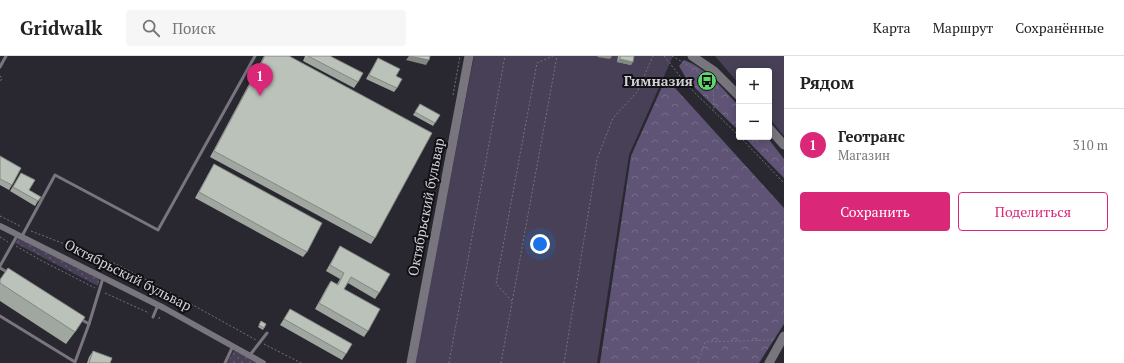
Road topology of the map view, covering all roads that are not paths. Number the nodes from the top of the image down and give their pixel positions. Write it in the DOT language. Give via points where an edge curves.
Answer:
graph roads {
  1 [pos="6,56"];
  2 [pos="255,56"];
  3 [pos="469,56"];
  4 [pos="692,56"];
  5 [pos="0,67"];
  6 [pos="736,93"];
  7 [pos="772,131"];
  8 [pos="784,145"];
  9 [pos="0,226"];
  10 [pos="20,235"];
  11 [pos="0,267"];
  12 [pos="13,276"];
  13 [pos="103,276"];
  14 [pos="158,305"];
  15 [pos="0,316"];
  16 [pos="77,316"];
  17 [pos="153,316"];
  18 [pos="89,324"];
  19 [pos="267,333"];
  20 [pos="783,338"];
  21 [pos="233,346"];
  22 [pos="250,356"];
  23 [pos="225,363"];
  24 [pos="263,363"];
  25 [pos="411,363"];
  26 [pos="769,363"];
  1 -- 5 [label="lane"];
  2 -- 10 [label="lane" via="158,230 55,175 26,229"];
  3 -- 25 [label="street, Октябрьский бульвар"];
  4 -- 6 [label="street" via="714,71"];
  7 -- 8 [label="street"];
  9 -- 10 [label="street, Октябрьский бульвар"];
  10 -- 11 [label="lane" via="12,244"];
  10 -- 13 [label="street, Октябрьский бульвар"];
  11 -- 12 [label="lane"];
  13 -- 14 [label="street, Октябрьский бульвар"];
  13 -- 18 [label="lane"];
  14 -- 17 [label="lane"];
  14 -- 21 [label="street, Октябрьский бульвар"];
  15 -- 18 [label="lane" via="75,362"];
  16 -- 18 [label="lane"];
  19 -- 22 [label="lane"];
  20 -- 26 [label="street"];
  21 -- 22 [label="street, Октябрьский бульвар"];
  21 -- 23 [label="lane"];
  22 -- 24 [label="street, Октябрьский бульвар"];
}
